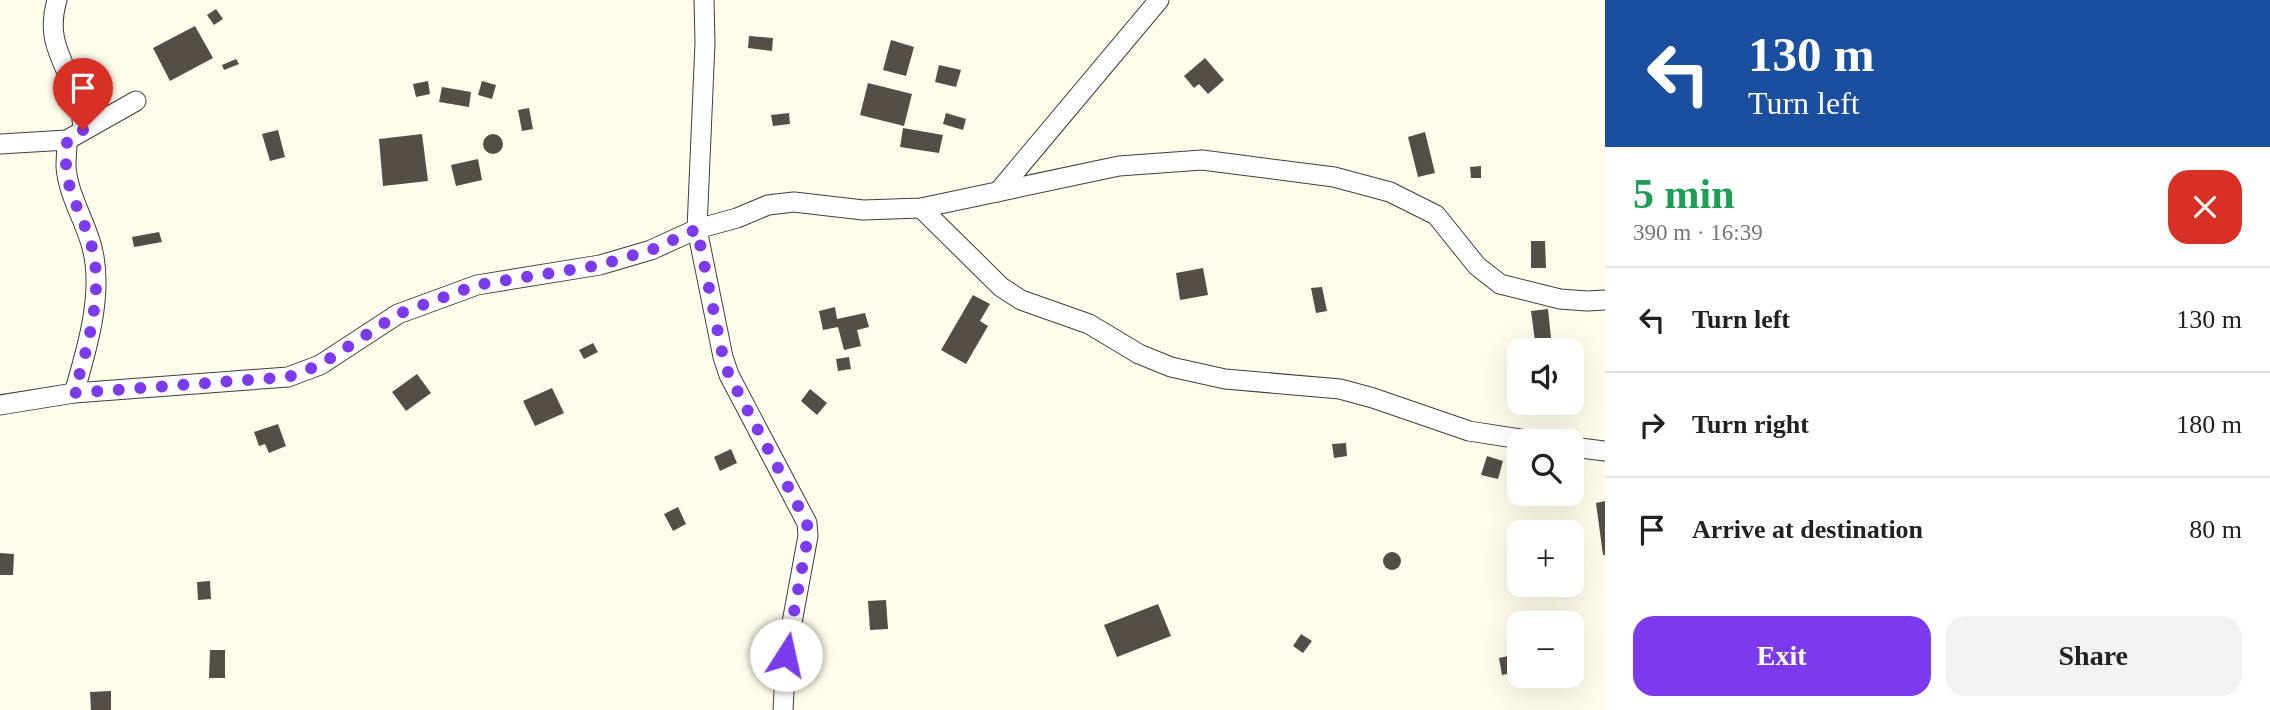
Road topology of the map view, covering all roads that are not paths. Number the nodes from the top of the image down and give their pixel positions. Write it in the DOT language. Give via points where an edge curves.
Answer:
graph roads {
  1 [pos="57,0"];
  2 [pos="704,0"];
  3 [pos="1159,0"];
  4 [pos="136,101"];
  5 [pos="75,135"];
  6 [pos="0,144"];
  7 [pos="999,192"];
  8 [pos="921,208"];
  9 [pos="697,229"];
  10 [pos="1605,300"];
  11 [pos="74,393"];
  12 [pos="0,405"];
  13 [pos="1507,437"];
  14 [pos="1584,448"];
  15 [pos="1605,451"];
  16 [pos="783,710"];
  1 -- 5 [label="street" via="55,49 79,103"];
  2 -- 9 [label="street"];
  3 -- 7 [label="street"];
  4 -- 5 [label="street"];
  5 -- 6 [label="street"];
  5 -- 11 [label="street" via="66,169 92,246 94,304"];
  7 -- 8 [label="street"];
  7 -- 10 [label="street" via="1119,166 1202,160 1335,177 1390,192 1436,215 1478,266 1500,284 1560,299"];
  8 -- 9 [label="street" via="863,210 794,202 768,205"];
  8 -- 13 [label="street" via="1001,288 1021,300 1089,324 1171,367 1225,379 1340,389 1469,431"];
  9 -- 11 [label="street" via="651,250 600,265 477,285 398,314 320,365 288,377"];
  9 -- 16 [label="street" via="729,375 807,523 786,655"];
  11 -- 12 [label="street"];
  14 -- 15 [label="street"];
}
